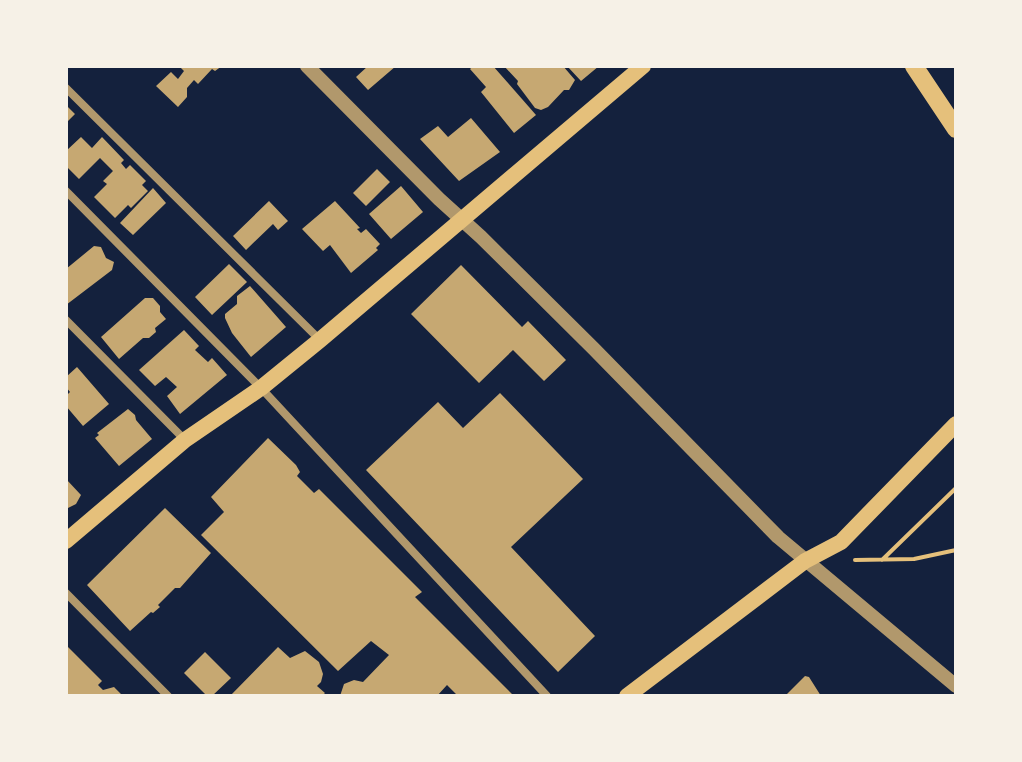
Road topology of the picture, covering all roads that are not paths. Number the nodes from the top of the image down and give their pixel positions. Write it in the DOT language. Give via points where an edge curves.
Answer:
graph roads {
  1 [pos="307,66"];
  2 [pos="643,66"];
  3 [pos="914,66"];
  4 [pos="66,88"];
  5 [pos="956,129"];
  6 [pos="66,191"];
  7 [pos="460,220"];
  8 [pos="66,320"];
  9 [pos="320,340"];
  10 [pos="261,388"];
  11 [pos="956,424"];
  12 [pos="185,440"];
  13 [pos="66,541"];
  14 [pos="805,561"];
  15 [pos="66,593"];
  16 [pos="956,686"];
  17 [pos="168,696"];
  18 [pos="547,696"];
  19 [pos="627,696"];
  1 -- 7 [label="street"];
  2 -- 7 [label="main road"];
  3 -- 5 [label="main road"];
  4 -- 9 [label="street"];
  6 -- 10 [label="street"];
  7 -- 9 [label="main road"];
  7 -- 14 [label="street"];
  8 -- 12 [label="street"];
  9 -- 10 [label="main road"];
  10 -- 12 [label="main road"];
  10 -- 18 [label="street"];
  11 -- 14 [label="main road" via="841,542"];
  12 -- 13 [label="main road"];
  14 -- 16 [label="street"];
  14 -- 19 [label="main road"];
  15 -- 17 [label="street"];
}
